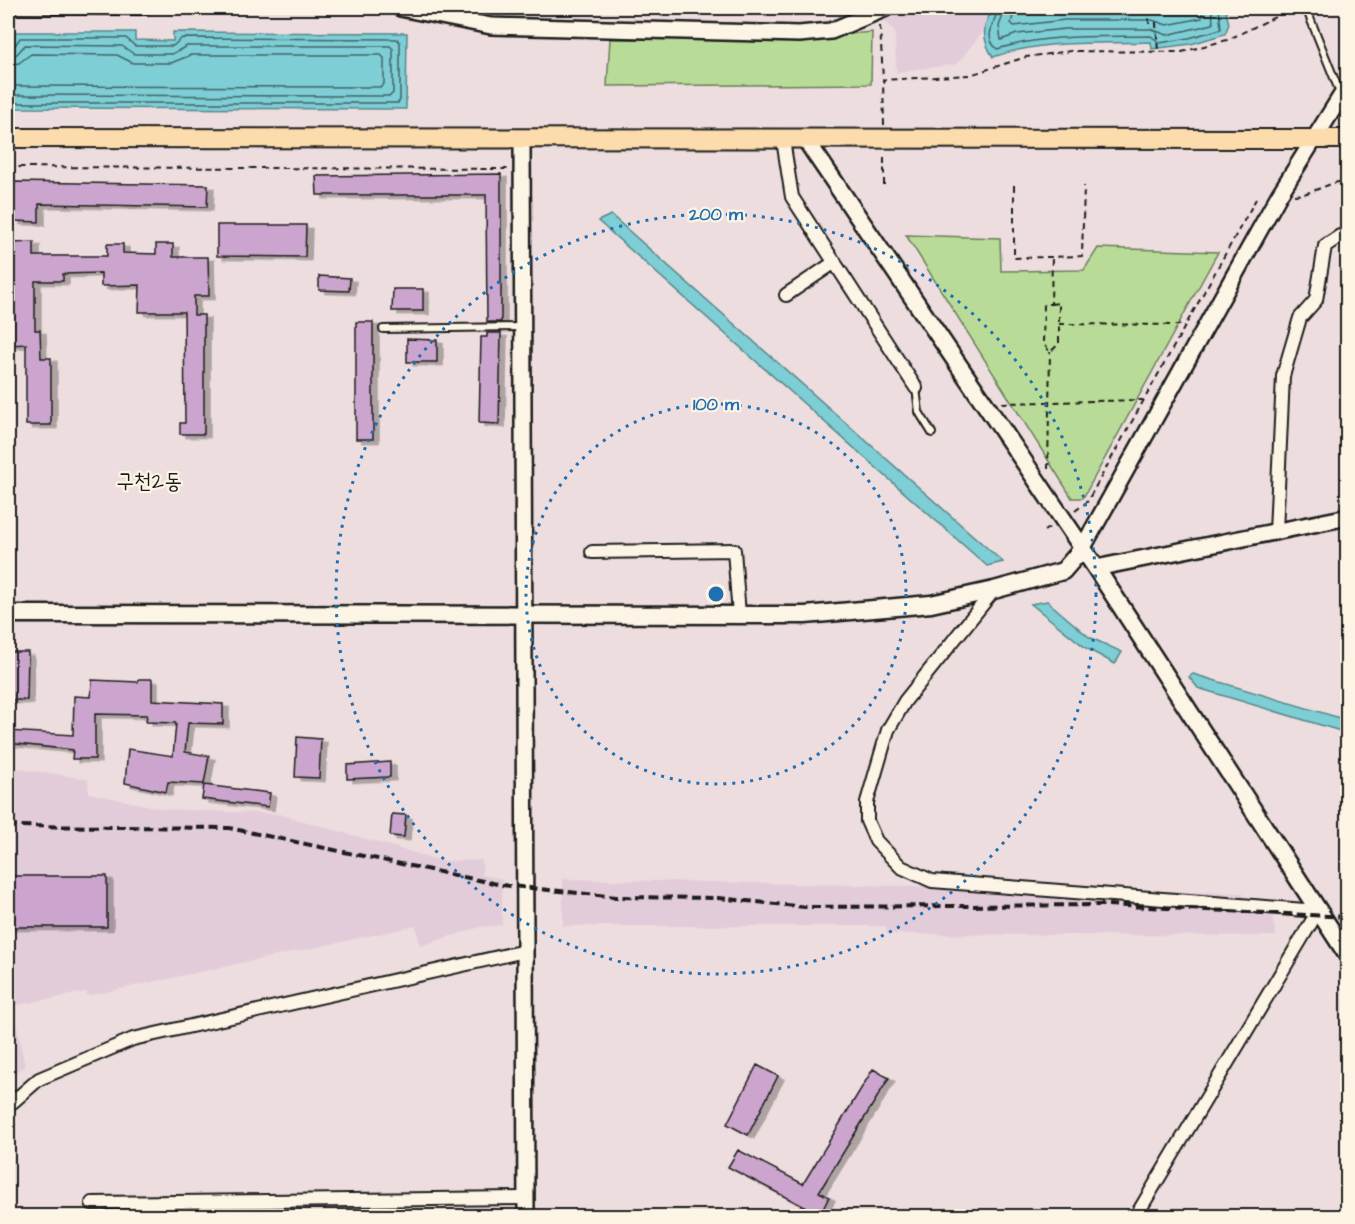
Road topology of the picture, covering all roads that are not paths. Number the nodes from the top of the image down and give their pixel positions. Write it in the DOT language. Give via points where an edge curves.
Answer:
graph roads {
  1 [pos="152,8"];
  2 [pos="400,8"];
  3 [pos="886,8"];
  4 [pos="1306,8"];
  5 [pos="8,10"];
  6 [pos="1344,91"];
  7 [pos="8,138"];
  8 [pos="1313,138"];
  9 [pos="1347,139"];
  10 [pos="522,140"];
  11 [pos="783,140"];
  12 [pos="806,140"];
  13 [pos="1347,236"];
  14 [pos="835,262"];
  15 [pos="786,295"];
  16 [pos="523,327"];
  17 [pos="383,329"];
  18 [pos="916,388"];
  19 [pos="932,433"];
  20 [pos="1347,517"];
  21 [pos="1276,532"];
  22 [pos="1082,549"];
  23 [pos="592,552"];
  24 [pos="1096,568"];
  25 [pos="994,590"];
  26 [pos="8,614"];
  27 [pos="526,614"];
  28 [pos="739,615"];
  29 [pos="1318,911"];
  30 [pos="525,951"];
  31 [pos="1347,956"];
  32 [pos="8,1106"];
  33 [pos="526,1198"];
  34 [pos="92,1203"];
  35 [pos="526,1216"];
  36 [pos="1136,1216"];
  1 -- 5 [label="lane"];
  2 -- 3 [label="street" via="491,26 799,34 831,31"];
  4 -- 6 [label="lane"];
  6 -- 8 [label="street"];
  7 -- 10 [label="main road"];
  8 -- 9 [label="main road"];
  8 -- 12 [label="main road"];
  8 -- 22 [label="street"];
  10 -- 11 [label="main road"];
  10 -- 16 [label="street"];
  11 -- 12 [label="main road"];
  11 -- 14 [label="street" via="792,196"];
  12 -- 22 [label="main road"];
  13 -- 21 [label="street" via="1325,246 1316,300 1300,318 1283,376"];
  14 -- 15 [label="street"];
  14 -- 18 [label="street"];
  16 -- 17 [label="lane"];
  16 -- 27 [label="street"];
  18 -- 19 [label="lane" via="919,412"];
  20 -- 21 [label="street"];
  21 -- 24 [label="street"];
  22 -- 24 [label="main road"];
  22 -- 25 [label="main road" via="1063,571"];
  23 -- 28 [label="street" via="734,550"];
  24 -- 29 [label="main road"];
  25 -- 28 [label="main road" via="931,604 805,615"];
  25 -- 29 [label="street" via="905,701 888,730 867,802 867,821 876,841 901,867 932,881"];
  26 -- 27 [label="main road"];
  27 -- 28 [label="main road"];
  27 -- 30 [label="street"];
  29 -- 31 [label="main road"];
  29 -- 36 [label="street"];
  30 -- 32 [label="street" via="133,1039 39,1079"];
  30 -- 33 [label="street"];
  33 -- 34 [label="street"];
  33 -- 35 [label="street"];
}
